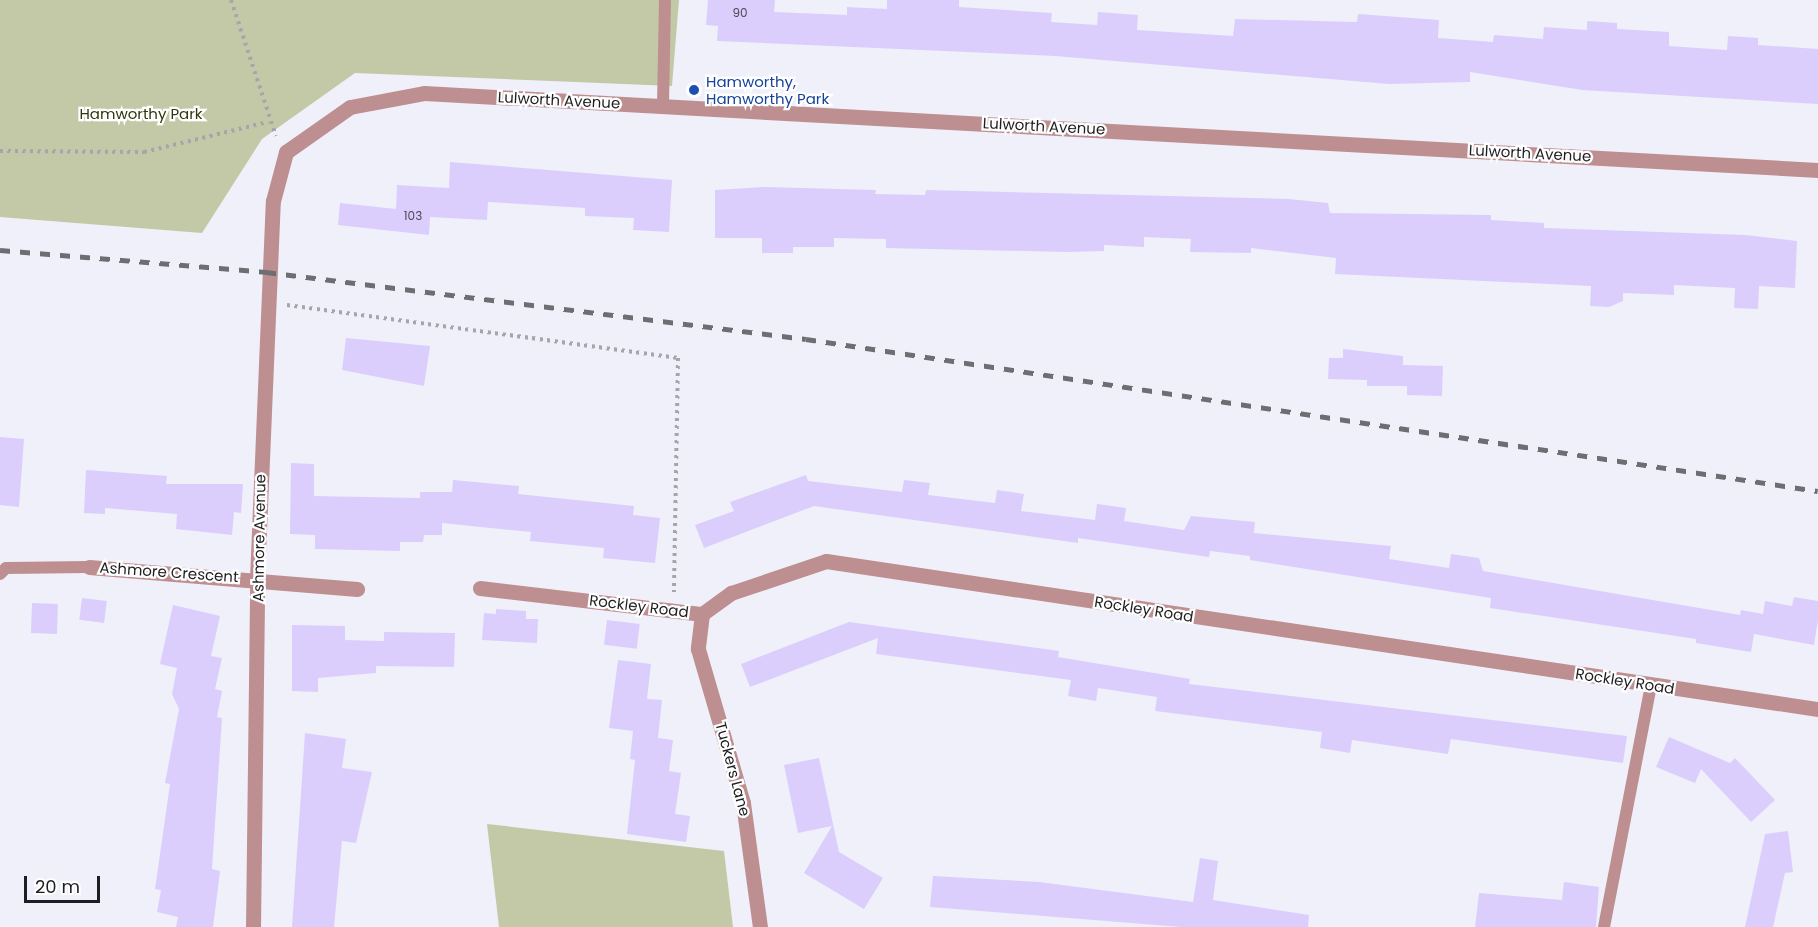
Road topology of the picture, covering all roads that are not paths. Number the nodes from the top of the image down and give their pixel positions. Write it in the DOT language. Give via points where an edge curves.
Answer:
graph roads {
  1 [pos="665,0"];
  2 [pos="663,105"];
  3 [pos="286,152"];
  4 [pos="1818,170"];
  5 [pos="89,567"];
  6 [pos="0,574"];
  7 [pos="257,579"];
  8 [pos="480,588"];
  9 [pos="357,589"];
  10 [pos="702,614"];
  11 [pos="1651,685"];
  12 [pos="1818,710"];
  13 [pos="254,927"];
  14 [pos="760,927"];
  15 [pos="1604,927"];
  1 -- 2 [label="lane"];
  2 -- 3 [label="street, Lulworth Avenue" via="424,93 350,107"];
  2 -- 4 [label="street, Lulworth Avenue"];
  3 -- 7 [label="street, Ashmore Avenue" via="273,201 265,302"];
  5 -- 6 [label="lane" via="6,568"];
  5 -- 7 [label="street, Ashmore Crescent"];
  7 -- 9 [label="street, Ashmore Crescent"];
  7 -- 13 [label="street, Ashmore Avenue"];
  8 -- 10 [label="street, Rockley Road"];
  10 -- 11 [label="street, Rockley Road" via="731,593 826,561"];
  10 -- 14 [label="street, Tuckers Lane" via="698,649 743,802"];
  11 -- 12 [label="street, Rockley Road"];
  11 -- 15 [label="lane"];
}
